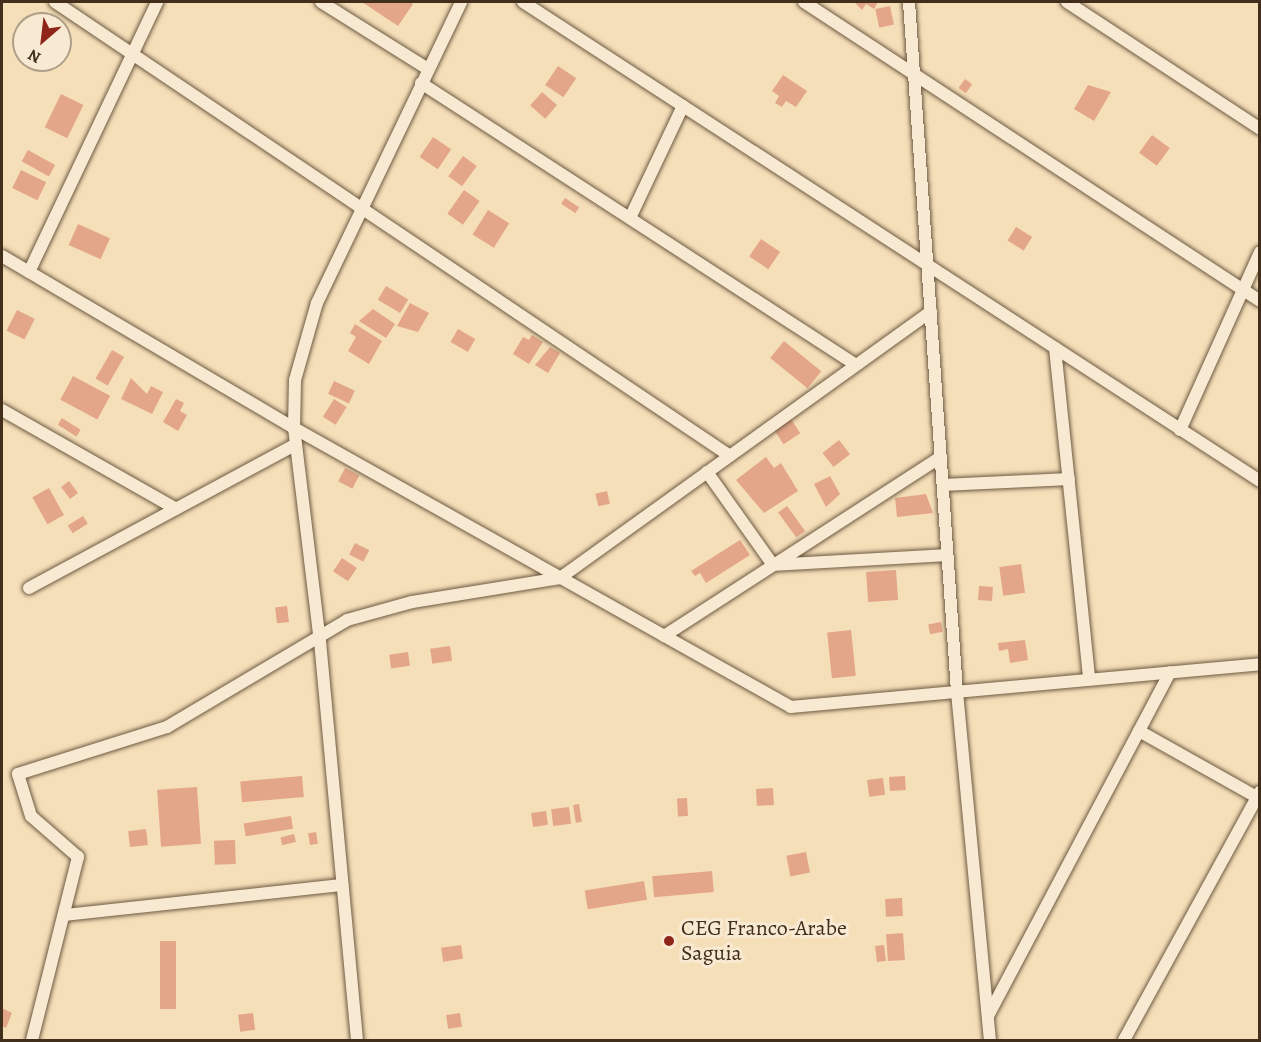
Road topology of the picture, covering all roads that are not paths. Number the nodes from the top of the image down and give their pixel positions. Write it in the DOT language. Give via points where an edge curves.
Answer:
graph roads {
  1 [pos="55,2"];
  2 [pos="157,2"];
  3 [pos="321,2"];
  4 [pos="461,2"];
  5 [pos="523,2"];
  6 [pos="804,2"];
  7 [pos="909,2"];
  8 [pos="1067,2"];
  9 [pos="133,53"];
  10 [pos="428,69"];
  11 [pos="914,74"];
  12 [pos="421,83"];
  13 [pos="683,105"];
  14 [pos="1260,129"];
  15 [pos="361,205"];
  16 [pos="630,218"];
  17 [pos="1260,252"];
  18 [pos="2,256"];
  19 [pos="924,263"];
  20 [pos="29,272"];
  21 [pos="1243,290"];
  22 [pos="1260,301"];
  23 [pos="931,311"];
  24 [pos="1055,348"];
  25 [pos="856,365"];
  26 [pos="2,410"];
  27 [pos="294,428"];
  28 [pos="1180,430"];
  29 [pos="296,444"];
  30 [pos="730,456"];
  31 [pos="941,457"];
  32 [pos="707,472"];
  33 [pos="1069,479"];
  34 [pos="1260,482"];
  35 [pos="943,485"];
  36 [pos="176,509"];
  37 [pos="947,555"];
  38 [pos="773,565"];
  39 [pos="560,578"];
  40 [pos="29,588"];
  41 [pos="319,634"];
  42 [pos="664,636"];
  43 [pos="1260,664"];
  44 [pos="1170,672"];
  45 [pos="1089,680"];
  46 [pos="957,692"];
  47 [pos="1139,731"];
  48 [pos="1259,796"];
  49 [pos="342,885"];
  50 [pos="65,915"];
  51 [pos="988,1016"];
  52 [pos="32,1041"];
  53 [pos="357,1041"];
  54 [pos="990,1041"];
  55 [pos="1124,1041"];
  1 -- 9 [label="street"];
  2 -- 9 [label="street"];
  3 -- 10 [label="street"];
  4 -- 10 [label="street"];
  5 -- 13 [label="street"];
  6 -- 11 [label="street"];
  7 -- 11 [label="street"];
  8 -- 14 [label="street"];
  9 -- 15 [label="street"];
  9 -- 20 [label="street"];
  10 -- 12 [label="street"];
  11 -- 19 [label="street"];
  11 -- 21 [label="street"];
  12 -- 15 [label="street"];
  12 -- 16 [label="street"];
  13 -- 16 [label="street"];
  13 -- 19 [label="street"];
  15 -- 27 [label="street" via="317,303 305,341 295,380"];
  15 -- 30 [label="street"];
  16 -- 25 [label="street"];
  17 -- 21 [label="street"];
  18 -- 20 [label="street"];
  19 -- 23 [label="street"];
  19 -- 24 [label="street"];
  20 -- 27 [label="street"];
  21 -- 22 [label="street"];
  21 -- 28 [label="street"];
  23 -- 25 [label="street"];
  23 -- 31 [label="street"];
  24 -- 28 [label="street"];
  24 -- 33 [label="street"];
  25 -- 30 [label="street"];
  26 -- 36 [label="street"];
  27 -- 29 [label="street"];
  27 -- 39 [label="street"];
  28 -- 34 [label="street"];
  29 -- 36 [label="street"];
  29 -- 41 [label="street"];
  30 -- 32 [label="street"];
  31 -- 35 [label="street"];
  31 -- 38 [label="street"];
  32 -- 38 [label="street"];
  32 -- 39 [label="street"];
  33 -- 35 [label="street"];
  33 -- 45 [label="street"];
  35 -- 37 [label="street"];
  36 -- 40 [label="street"];
  37 -- 38 [label="street"];
  37 -- 46 [label="street"];
  38 -- 42 [label="street"];
  39 -- 41 [label="street" via="412,602 347,620"];
  39 -- 42 [label="street"];
  41 -- 49 [label="street"];
  41 -- 50 [label="street" via="167,727 18,774 31,816 78,857"];
  42 -- 46 [label="street" via="791,707"];
  43 -- 44 [label="street"];
  44 -- 45 [label="street"];
  44 -- 47 [label="street"];
  45 -- 46 [label="street"];
  46 -- 51 [label="street"];
  47 -- 48 [label="street"];
  47 -- 51 [label="street"];
  48 -- 55 [label="street"];
  49 -- 50 [label="street"];
  49 -- 53 [label="street"];
  50 -- 52 [label="street"];
  51 -- 54 [label="street"];
}
